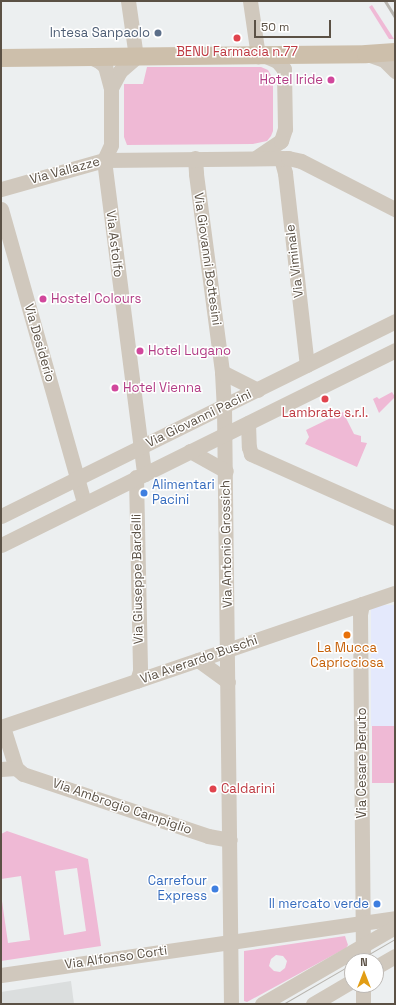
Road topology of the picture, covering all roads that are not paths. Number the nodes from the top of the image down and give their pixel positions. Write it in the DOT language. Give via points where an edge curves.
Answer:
graph roads {
  1 [pos="128,1"];
  2 [pos="250,1"];
  3 [pos="395,52"];
  4 [pos="366,54"];
  5 [pos="305,55"];
  6 [pos="262,56"];
  7 [pos="90,57"];
  8 [pos="136,57"];
  9 [pos="1,58"];
  10 [pos="395,71"];
  11 [pos="285,78"];
  12 [pos="111,88"];
  13 [pos="285,129"];
  14 [pos="111,141"];
  15 [pos="256,157"];
  16 [pos="195,158"];
  17 [pos="129,159"];
  18 [pos="104,160"];
  19 [pos="301,161"];
  20 [pos="282,162"];
  21 [pos="1,189"];
  22 [pos="374,200"];
  23 [pos="1,208"];
  24 [pos="395,209"];
  25 [pos="395,213"];
  26 [pos="395,321"];
  27 [pos="380,330"];
  28 [pos="393,351"];
  29 [pos="307,365"];
  30 [pos="222,372"];
  31 [pos="264,387"];
  32 [pos="280,406"];
  33 [pos="224,407"];
  34 [pos="248,423"];
  35 [pos="225,434"];
  36 [pos="140,447"];
  37 [pos="190,451"];
  38 [pos="251,454"];
  39 [pos="226,466"];
  40 [pos="140,476"];
  41 [pos="77,477"];
  42 [pos="84,503"];
  43 [pos="1,516"];
  44 [pos="395,518"];
  45 [pos="1,545"];
  46 [pos="395,593"];
  47 [pos="362,604"];
  48 [pos="229,649"];
  49 [pos="198,660"];
  50 [pos="137,681"];
  51 [pos="228,682"];
  52 [pos="2,727"];
  53 [pos="8,768"];
  54 [pos="230,840"];
  55 [pos="395,918"];
  56 [pos="363,922"];
  57 [pos="395,927"];
  58 [pos="231,942"];
  59 [pos="363,946"];
  60 [pos="363,953"];
  61 [pos="395,956"];
  62 [pos="384,962"];
  63 [pos="1,975"];
  64 [pos="344,986"];
  65 [pos="363,993"];
  66 [pos="231,1004"];
  67 [pos="262,1004"];
  68 [pos="313,1004"];
  69 [pos="363,1004"];
  1 -- 8 [label="street"];
  2 -- 6 [label="street"];
  3 -- 4 [label="main road"];
  4 -- 5 [label="main road"];
  4 -- 10 [label="street" via="384,60"];
  5 -- 6 [label="main road"];
  5 -- 11 [label="street" via="292,61"];
  6 -- 8 [label="main road"];
  6 -- 11 [label="street" via="272,57 280,63"];
  7 -- 8 [label="main road"];
  7 -- 9 [label="main road"];
  7 -- 12 [label="street" via="105,66"];
  8 -- 12 [label="street" via="120,71"];
  11 -- 13 [label="street"];
  12 -- 14 [label="street"];
  13 -- 15 [label="street" via="281,141"];
  13 -- 19 [label="street"];
  14 -- 17 [label="street" via="117,151"];
  14 -- 18 [label="street"];
  15 -- 16 [label="street, Via Vallazze"];
  15 -- 20 [label="street, Via Vallazze"];
  16 -- 17 [label="street, Via Vallazze"];
  16 -- 30 [label="street, Via Giovanni Bottesini"];
  17 -- 18 [label="street, Via Vallazze"];
  18 -- 21 [label="street, Via Vallazze"];
  18 -- 36 [label="street, Via Astolfo"];
  19 -- 20 [label="street, Via Vallazze"];
  19 -- 22 [label="street"];
  20 -- 29 [label="street, Via Viminale"];
  22 -- 24 [label="street"];
  22 -- 25 [label="street"];
  23 -- 41 [label="street, Via Desiderio"];
  26 -- 27 [label="street, Via Giovanni Pacini"];
  27 -- 28 [label="street, Via Giovanni Pacini" via="390,338"];
  27 -- 29 [label="street, Via Giovanni Pacini"];
  28 -- 32 [label="street, Via Giovanni Pacini"];
  29 -- 31 [label="street, Via Giovanni Pacini"];
  30 -- 31 [label="street, Via Giovanni Pacini"];
  30 -- 33 [label="street, Via Giovanni Bottesini"];
  31 -- 32 [label="street, Via Giovanni Pacini"];
  31 -- 33 [label="street, Via Giovanni Pacini"];
  32 -- 34 [label="street, Via Giovanni Pacini"];
  33 -- 35 [label="street, Via Antonio Grossich"];
  33 -- 36 [label="street, Via Giovanni Pacini"];
  34 -- 35 [label="street, Via Giovanni Pacini"];
  34 -- 38 [label="street, Via Giovanni Pacini"];
  35 -- 37 [label="street, Via Giovanni Pacini"];
  35 -- 39 [label="street, Via Antonio Grossich"];
  36 -- 40 [label="street, Via Giovanni Pacini"];
  36 -- 41 [label="street, Via Giovanni Pacini"];
  37 -- 39 [label="street, Via Giovanni Pacini"];
  37 -- 40 [label="street, Via Giovanni Pacini"];
  38 -- 39 [label="street"];
  38 -- 44 [label="street"];
  39 -- 48 [label="street, Via Antonio Grossich"];
  40 -- 42 [label="street, Via Giovanni Pacini"];
  40 -- 50 [label="street, Via Giuseppe Bardelli" via="140,671"];
  41 -- 42 [label="street"];
  41 -- 43 [label="street, Via Giovanni Pacini"];
  42 -- 45 [label="street, Via Giovanni Pacini"];
  46 -- 47 [label="street, Via Averardo Buschi"];
  47 -- 48 [label="street, Via Averardo Buschi"];
  47 -- 56 [label="street, Via Cesare Beruto" via="360,614"];
  48 -- 49 [label="street, Via Averardo Buschi"];
  48 -- 51 [label="street, Via Antonio Grossich"];
  49 -- 50 [label="street, Via Averardo Buschi"];
  49 -- 51 [label="street"];
  50 -- 52 [label="street, Via Averardo Buschi"];
  51 -- 54 [label="street, Via Antonio Grossich"];
  52 -- 53 [label="street"];
  53 -- 54 [label="street, Via Ambrogio Campiglio" via="208,836"];
  54 -- 58 [label="street, Via Antonio Grossich"];
  55 -- 56 [label="street, Via Alfonso Corti"];
  56 -- 58 [label="street, Via Alfonso Corti"];
  56 -- 59 [label="street, Via Cesare Beruto"];
  57 -- 59 [label="street"];
  58 -- 63 [label="street, Via Alfonso Corti"];
  58 -- 66 [label="street, Via Antonio Grossich"];
  59 -- 60 [label="street, Via Cesare Beruto"];
  59 -- 67 [label="street"];
  61 -- 62 [label="street"];
  64 -- 68 [label="street"];
  65 -- 69 [label="street"];
}
